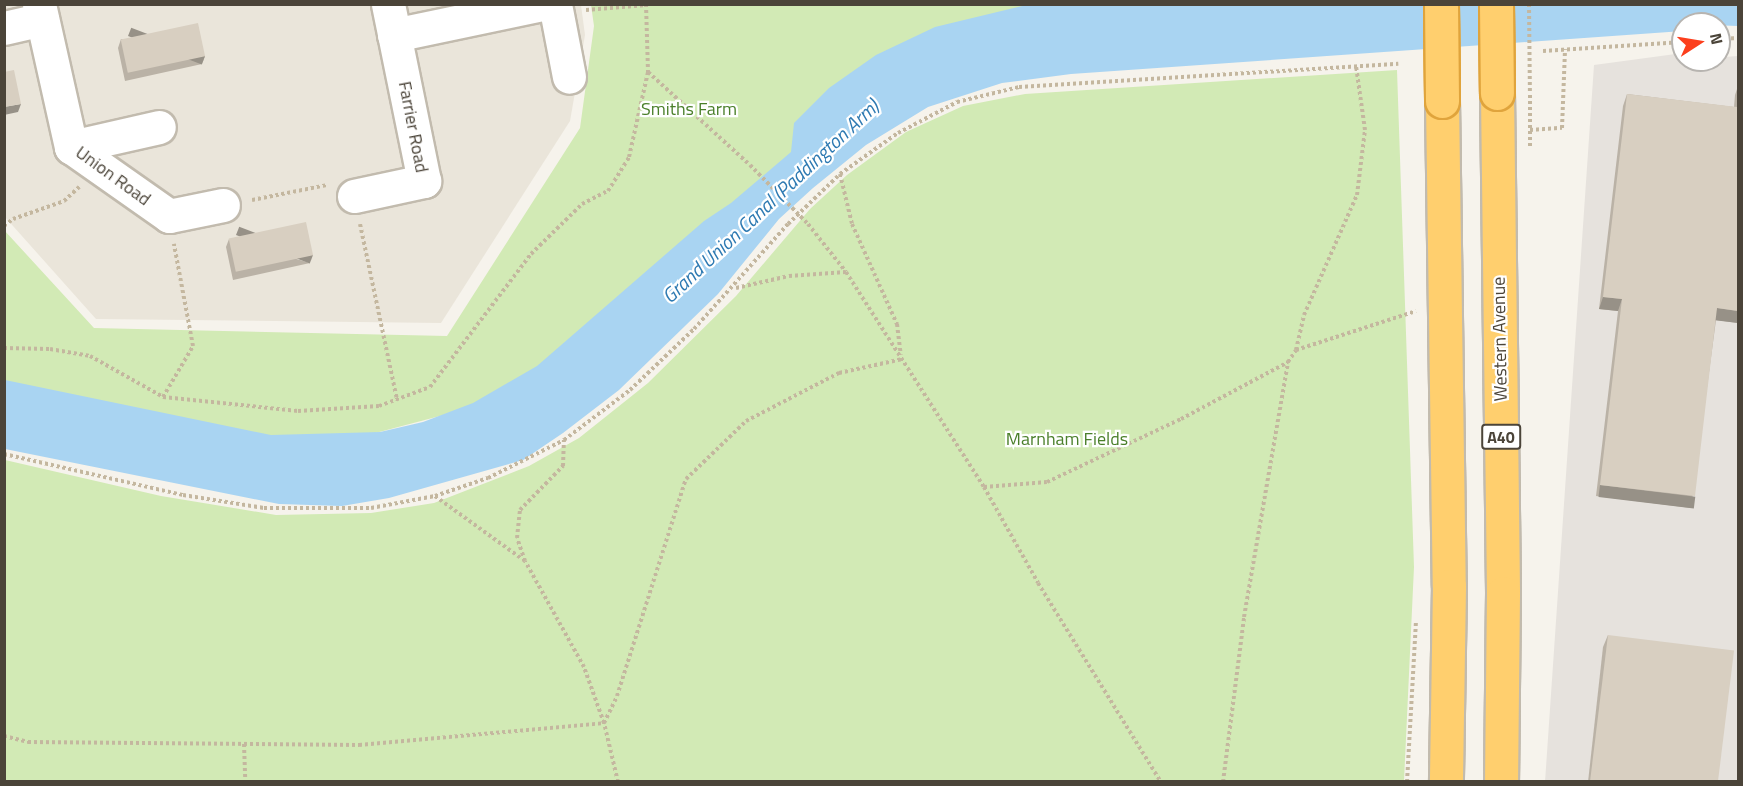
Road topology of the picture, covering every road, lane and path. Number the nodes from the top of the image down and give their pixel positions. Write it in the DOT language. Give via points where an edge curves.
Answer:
graph roads {
  1 [pos="542,4"];
  2 [pos="1441,4"];
  3 [pos="1496,4"];
  4 [pos="1529,4"];
  5 [pos="646,5"];
  6 [pos="566,8"];
  7 [pos="41,12"];
  8 [pos="391,20"];
  9 [pos="4,28"];
  10 [pos="1671,43"];
  11 [pos="1565,49"];
  12 [pos="1543,51"];
  13 [pos="1398,64"];
  14 [pos="1356,66"];
  15 [pos="648,72"];
  16 [pos="569,77"];
  17 [pos="1530,93"];
  18 [pos="159,127"];
  19 [pos="1530,130"];
  20 [pos="71,147"];
  21 [pos="100,169"];
  22 [pos="840,174"];
  23 [pos="354,196"];
  24 [pos="223,205"];
  25 [pos="169,216"];
  26 [pos="4,226"];
  27 [pos="846,272"];
  28 [pos="735,288"];
  29 [pos="1416,311"];
  30 [pos="4,348"];
  31 [pos="1296,350"];
  32 [pos="902,359"];
  33 [pos="1288,362"];
  34 [pos="163,397"];
  35 [pos="397,400"];
  36 [pos="564,440"];
  37 [pos="4,454"];
  38 [pos="984,487"];
  39 [pos="435,496"];
  40 [pos="525,561"];
  41 [pos="604,723"];
  42 [pos="4,736"];
  43 [pos="244,744"];
  44 [pos="245,782"];
  45 [pos="618,782"];
  46 [pos="1161,782"];
  47 [pos="1223,782"];
  48 [pos="1446,782"];
  49 [pos="1501,782"];
  1 -- 8 [label="street"];
  2 -- 48 [label="highway, bridge" via="1449,586"];
  3 -- 49 [label="highway, Western Avenue / A40, bridge" via="1503,581"];
  4 -- 17 [label="path, bridge"];
  5 -- 6 [label="path"];
  5 -- 15 [label="path"];
  6 -- 16 [label="street"];
  7 -- 9 [label="street"];
  7 -- 20 [label="street, Union Road"];
  8 -- 23 [label="street, Farrier Road" via="424,181"];
  10 -- 11 [label="path"];
  11 -- 12 [label="path"];
  11 -- 19 [label="path" via="1562,128"];
  13 -- 14 [label="path"];
  14 -- 22 [label="path" via="1019,87 957,102 898,133"];
  14 -- 31 [label="path" via="1365,130 1357,195 1304,315"];
  15 -- 27 [label="path, bridge" via="750,165 808,224"];
  15 -- 35 [label="path" via="629,157 608,191 582,204 531,254 430,387"];
  18 -- 20 [label="street"];
  20 -- 21 [label="street, Union Road"];
  21 -- 25 [label="street, Union Road"];
  21 -- 26 [label="path" via="64,201"];
  22 -- 28 [label="path" via="788,224"];
  22 -- 32 [label="path" via="852,224 897,324"];
  23 -- 24 [label="path" via="326,185"];
  23 -- 35 [label="path"];
  24 -- 25 [label="street, Union Road"];
  25 -- 34 [label="path" via="193,346"];
  27 -- 28 [label="path" via="789,276"];
  27 -- 32 [label="path"];
  28 -- 36 [label="path" via="630,390"];
  29 -- 31 [label="path"];
  30 -- 34 [label="path" via="50,349 90,356"];
  31 -- 33 [label="path"];
  32 -- 38 [label="path"];
  32 -- 41 [label="path" via="839,373 746,421 686,479 617,696"];
  33 -- 38 [label="path" via="1181,419 1047,482"];
  33 -- 47 [label="path" via="1244,617"];
  34 -- 35 [label="path" via="298,411 379,406"];
  36 -- 39 [label="path" via="488,478"];
  36 -- 40 [label="path" via="563,466 520,510 517,538"];
  37 -- 39 [label="path" via="183,495 264,508 370,508"];
  38 -- 46 [label="path" via="1038,583"];
  39 -- 40 [label="path"];
  40 -- 41 [label="path" via="584,666"];
  41 -- 43 [label="path" via="360,745"];
  41 -- 45 [label="path"];
  42 -- 43 [label="path" via="28,742"];
  43 -- 44 [label="path"];
}
